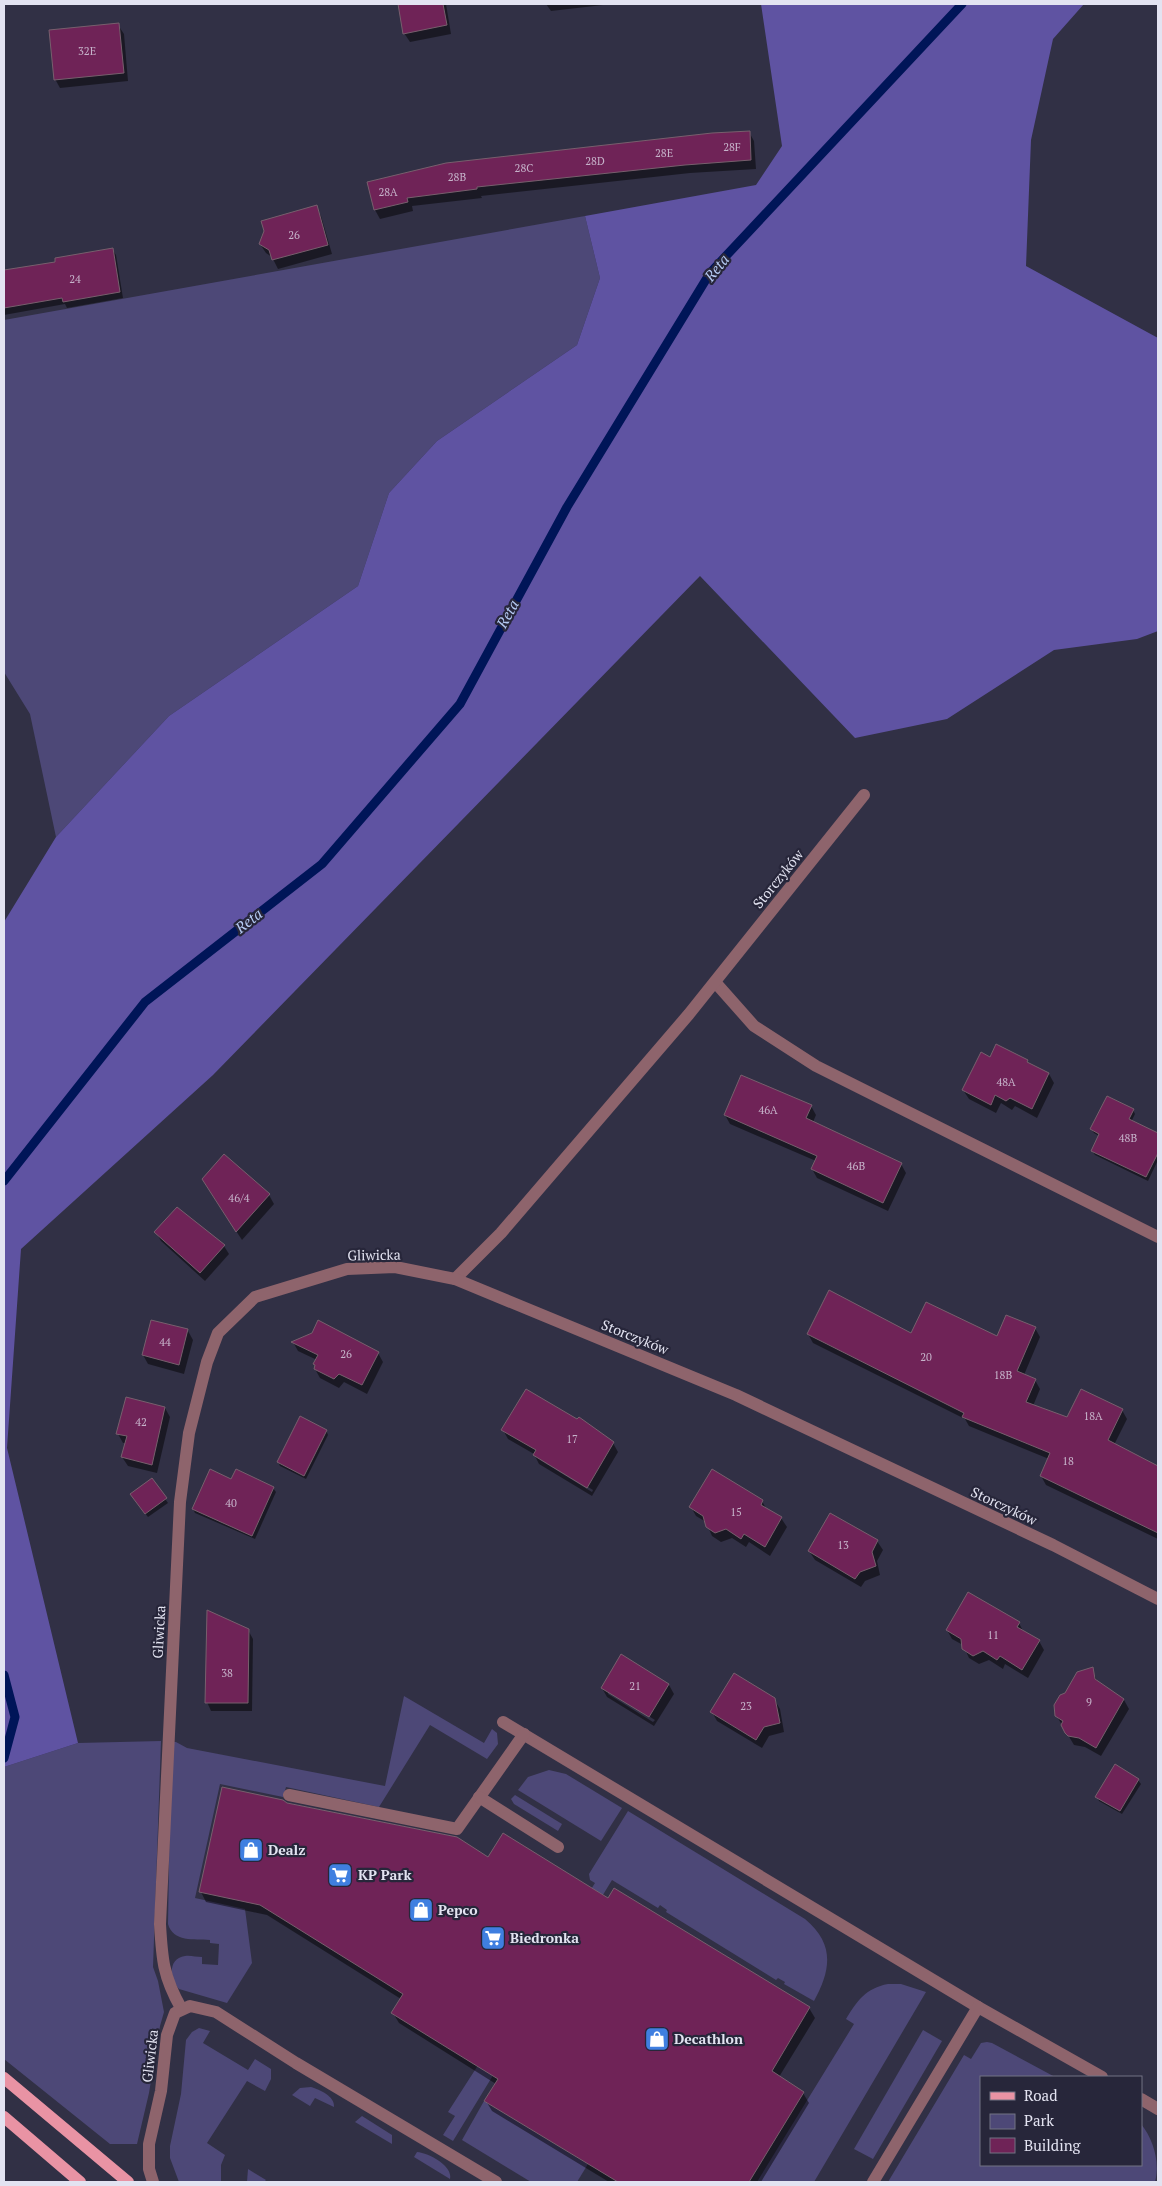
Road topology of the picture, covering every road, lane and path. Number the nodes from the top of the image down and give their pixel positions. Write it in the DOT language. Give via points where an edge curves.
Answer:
graph roads {
  1 [pos="864,796"];
  2 [pos="715,982"];
  3 [pos="1158,1237"];
  4 [pos="455,1280"];
  5 [pos="1158,1599"];
  6 [pos="503,1722"];
  7 [pos="524,1734"];
  8 [pos="290,1795"];
  9 [pos="480,1797"];
  10 [pos="558,1847"];
  11 [pos="978,2007"];
  12 [pos="182,2008"];
  13 [pos="1100,2076"];
  14 [pos="4,2078"];
  15 [pos="1142,2100"];
  16 [pos="1158,2109"];
  17 [pos="4,2117"];
  18 [pos="80,2182"];
  19 [pos="128,2182"];
  20 [pos="153,2182"];
  21 [pos="496,2182"];
  22 [pos="873,2182"];
  1 -- 2 [label="street, Storczyków"];
  2 -- 3 [label="street" via="754,1026 816,1066"];
  2 -- 4 [label="street, Storczyków" via="501,1233"];
  4 -- 5 [label="street, Storczyków" via="736,1395"];
  4 -- 12 [label="street, Gliwicka" via="395,1267 347,1269 255,1297 218,1333 206,1362 188,1433 180,1502 160,1924 162,1963 170,1988"];
  6 -- 7 [label="street"];
  7 -- 9 [label="street"];
  7 -- 11 [label="street"];
  8 -- 9 [label="street" via="458,1828"];
  9 -- 10 [label="street"];
  11 -- 13 [label="street"];
  11 -- 22 [label="street"];
  12 -- 20 [label="street, Gliwicka" via="175,2013 167,2035 161,2091 150,2144"];
  12 -- 21 [label="street" via="199,2007 216,2012"];
  14 -- 19 [label="main road"];
  15 -- 16 [label="street"];
  17 -- 18 [label="main road"];
}
